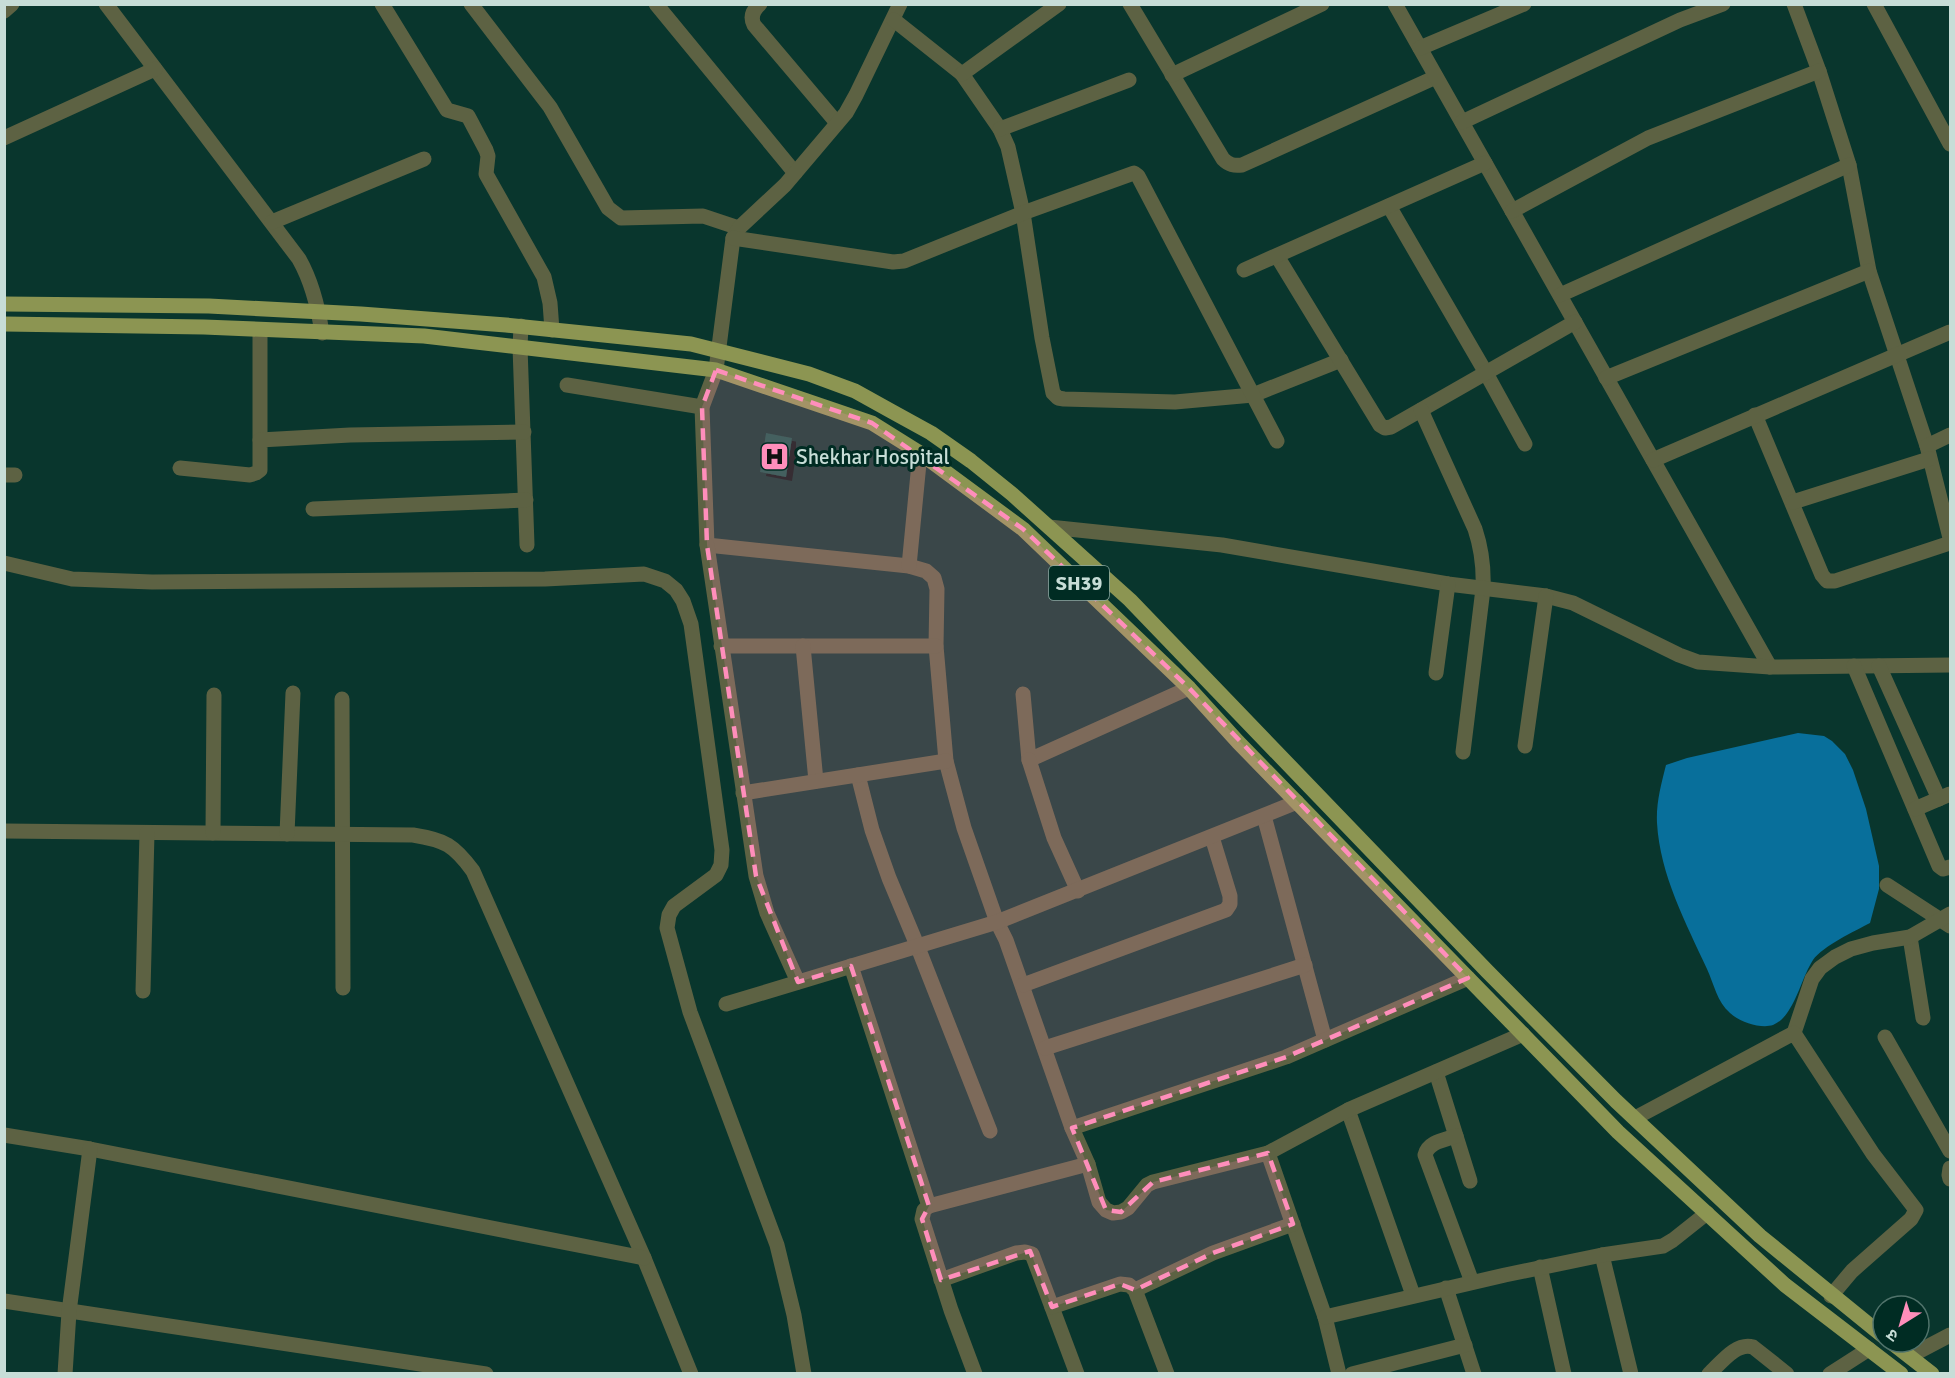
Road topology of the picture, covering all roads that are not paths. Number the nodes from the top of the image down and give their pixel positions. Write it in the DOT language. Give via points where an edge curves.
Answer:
graph roads {
  1 [pos="12,4"];
  2 [pos="106,4"];
  3 [pos="382,4"];
  4 [pos="471,4"];
  5 [pos="760,4"];
  6 [pos="900,4"];
  7 [pos="1059,4"];
  8 [pos="1130,4"];
  9 [pos="1322,4"];
  10 [pos="1395,4"];
  11 [pos="1524,4"];
  12 [pos="1723,4"];
  13 [pos="1794,4"];
  14 [pos="1810,4"];
  15 [pos="1874,4"];
  16 [pos="662,7"];
  17 [pos="4,11"];
  18 [pos="894,20"];
  19 [pos="1802,24"];
  20 [pos="1420,48"];
  21 [pos="155,69"];
  22 [pos="1819,71"];
  23 [pos="962,74"];
  24 [pos="1172,75"];
  25 [pos="1436,77"];
  26 [pos="1129,80"];
  27 [pos="1462,122"];
  28 [pos="837,123"];
  29 [pos="1000,129"];
  30 [pos="4,138"];
  31 [pos="1950,144"];
  32 [pos="424,159"];
  33 [pos="1485,163"];
  34 [pos="1849,165"];
  35 [pos="795,173"];
  36 [pos="1389,206"];
  37 [pos="1512,211"];
  38 [pos="1023,213"];
  39 [pos="272,222"];
  40 [pos="736,233"];
  41 [pos="1278,256"];
  42 [pos="1244,270"];
  43 [pos="1869,272"];
  44 [pos="1560,295"];
  45 [pos="4,304"];
  46 [pos="47,304"];
  47 [pos="319,312"];
  48 [pos="1575,322"];
  49 [pos="4,324"];
  50 [pos="48,325"];
  51 [pos="521,327"];
  52 [pos="260,330"];
  53 [pos="552,330"];
  54 [pos="1950,332"];
  55 [pos="322,333"];
  56 [pos="520,347"];
  57 [pos="718,351"];
  58 [pos="1896,356"];
  59 [pos="1341,360"];
  60 [pos="716,370"];
  61 [pos="1486,372"];
  62 [pos="1606,378"];
  63 [pos="567,385"];
  64 [pos="1253,395"];
  65 [pos="702,406"];
  66 [pos="1421,410"];
  67 [pos="1755,415"];
  68 [pos="524,432"];
  69 [pos="1950,435"];
  70 [pos="260,440"];
  71 [pos="1277,441"];
  72 [pos="1525,444"];
  73 [pos="920,453"];
  74 [pos="1928,453"];
  75 [pos="1653,460"];
  76 [pos="180,468"];
  77 [pos="526,500"];
  78 [pos="1792,502"];
  79 [pos="1946,505"];
  80 [pos="313,509"];
  81 [pos="1049,527"];
  82 [pos="1950,538"];
  83 [pos="1950,543"];
  84 [pos="527,545"];
  85 [pos="707,545"];
  86 [pos="4,563"];
  87 [pos="909,566"];
  88 [pos="1448,584"];
  89 [pos="1483,589"];
  90 [pos="1546,596"];
  91 [pos="721,646"];
  92 [pos="803,646"];
  93 [pos="936,646"];
  94 [pos="1950,665"];
  95 [pos="1854,666"];
  96 [pos="1880,666"];
  97 [pos="1770,667"];
  98 [pos="1436,674"];
  99 [pos="1189,688"];
  100 [pos="293,693"];
  101 [pos="1023,694"];
  102 [pos="214,695"];
  103 [pos="342,699"];
  104 [pos="1525,746"];
  105 [pos="1462,752"];
  106 [pos="1029,760"];
  107 [pos="946,761"];
  108 [pos="858,775"];
  109 [pos="816,781"];
  110 [pos="743,793"];
  111 [pos="1945,797"];
  112 [pos="1297,802"];
  113 [pos="1915,809"];
  114 [pos="1264,816"];
  115 [pos="4,831"];
  116 [pos="147,832"];
  117 [pos="213,833"];
  118 [pos="286,834"];
  119 [pos="342,834"];
  120 [pos="1212,837"];
  121 [pos="1950,867"];
  122 [pos="1887,885"];
  123 [pos="1078,891"];
  124 [pos="1947,920"];
  125 [pos="996,922"];
  126 [pos="1910,937"];
  127 [pos="917,945"];
  128 [pos="1305,965"];
  129 [pos="851,966"];
  130 [pos="1468,978"];
  131 [pos="798,982"];
  132 [pos="1023,985"];
  133 [pos="343,988"];
  134 [pos="143,991"];
  135 [pos="726,1004"];
  136 [pos="1923,1018"];
  137 [pos="1794,1033"];
  138 [pos="1524,1034"];
  139 [pos="1885,1037"];
  140 [pos="1325,1041"];
  141 [pos="1045,1047"];
  142 [pos="1436,1072"];
  143 [pos="1348,1110"];
  144 [pos="1635,1118"];
  145 [pos="1072,1128"];
  146 [pos="990,1131"];
  147 [pos="4,1135"];
  148 [pos="1456,1136"];
  149 [pos="90,1149"];
  150 [pos="1950,1151"];
  151 [pos="1268,1153"];
  152 [pos="1088,1164"];
  153 [pos="1950,1168"];
  154 [pos="1950,1179"];
  155 [pos="1470,1181"];
  156 [pos="929,1206"];
  157 [pos="1707,1213"];
  158 [pos="1293,1224"];
  159 [pos="1602,1255"];
  160 [pos="644,1258"];
  161 [pos="1540,1268"];
  162 [pos="941,1280"];
  163 [pos="1472,1282"];
  164 [pos="1446,1288"];
  165 [pos="1135,1290"];
  166 [pos="1413,1295"];
  167 [pos="1831,1296"];
  168 [pos="4,1301"];
  169 [pos="1052,1307"];
  170 [pos="69,1312"];
  171 [pos="1325,1317"];
  172 [pos="1871,1327"];
  173 [pos="1950,1335"];
  174 [pos="1465,1345"];
  175 [pos="1869,1349"];
  176 [pos="1907,1354"];
  177 [pos="1910,1356"];
  178 [pos="65,1374"];
  179 [pos="486,1374"];
  180 [pos="692,1374"];
  181 [pos="804,1374"];
  182 [pos="975,1374"];
  183 [pos="1077,1374"];
  184 [pos="1167,1374"];
  185 [pos="1339,1374"];
  186 [pos="1352,1374"];
  187 [pos="1474,1374"];
  188 [pos="1564,1374"];
  189 [pos="1631,1374"];
  190 [pos="1709,1374"];
  191 [pos="1787,1374"];
  192 [pos="1830,1374"];
  193 [pos="1900,1374"];
  194 [pos="1932,1374"];
  1 -- 17 [label="street"];
  2 -- 21 [label="street"];
  3 -- 53 [label="street" via="447,110 468,116 486,150 486,174 544,278"];
  4 -- 40 [label="street" via="550,107 608,208 621,218 703,216"];
  5 -- 28 [label="street" via="752,14 754,25"];
  6 -- 18 [label="street"];
  7 -- 23 [label="street"];
  8 -- 24 [label="street"];
  9 -- 24 [label="street"];
  10 -- 20 [label="street"];
  11 -- 20 [label="street"];
  12 -- 27 [label="street" via="1680,20"];
  13 -- 19 [label="street"];
  14 -- 19 [label="street"];
  15 -- 31 [label="street"];
  16 -- 35 [label="street"];
  18 -- 23 [label="street"];
  18 -- 28 [label="street" via="856,95"];
  19 -- 22 [label="street"];
  20 -- 25 [label="street"];
  21 -- 30 [label="street"];
  21 -- 39 [label="street"];
  22 -- 34 [label="street"];
  22 -- 37 [label="street" via="1648,138"];
  23 -- 29 [label="street"];
  24 -- 25 [label="street" via="1223,159 1235,166"];
  25 -- 27 [label="street"];
  26 -- 29 [label="street"];
  27 -- 33 [label="street"];
  28 -- 35 [label="street"];
  29 -- 38 [label="street"];
  32 -- 39 [label="street"];
  33 -- 36 [label="street"];
  33 -- 37 [label="street"];
  34 -- 43 [label="street"];
  34 -- 44 [label="street"];
  35 -- 40 [label="street"];
  36 -- 41 [label="street"];
  36 -- 61 [label="street"];
  37 -- 44 [label="street"];
  38 -- 40 [label="street" via="893,262"];
  38 -- 64 [label="street" via="1130,174 1138,176"];
  38 -- 64 [label="street" via="1055,396 1175,402"];
  39 -- 47 [label="street" via="309,277"];
  40 -- 57 [label="street"];
  41 -- 42 [label="street"];
  41 -- 59 [label="street"];
  43 -- 58 [label="street"];
  43 -- 62 [label="street"];
  44 -- 48 [label="street"];
  45 -- 46 [label="main road, SH39"];
  46 -- 47 [label="main road, SH39"];
  46 -- 50 [label="main road"];
  47 -- 51 [label="main road, SH39"];
  47 -- 55 [label="street"];
  48 -- 61 [label="street"];
  48 -- 62 [label="street"];
  49 -- 50 [label="main road, SH39"];
  50 -- 52 [label="main road, SH39"];
  51 -- 53 [label="main road, SH39"];
  51 -- 56 [label="street"];
  52 -- 55 [label="main road, SH39"];
  52 -- 70 [label="street"];
  53 -- 57 [label="main road, SH39" via="691,344"];
  54 -- 58 [label="street"];
  55 -- 56 [label="main road, SH39" via="424,336"];
  56 -- 60 [label="main road, SH39"];
  56 -- 68 [label="street"];
  57 -- 60 [label="street"];
  57 -- 81 [label="main road, SH39" via="809,374 855,391 931,433"];
  58 -- 67 [label="street"];
  58 -- 74 [label="street"];
  59 -- 64 [label="street"];
  59 -- 66 [label="street" via="1380,425 1391,427"];
  60 -- 65 [label="street"];
  60 -- 73 [label="main road, SH39" via="872,423"];
  61 -- 66 [label="street"];
  61 -- 72 [label="street"];
  62 -- 75 [label="street"];
  63 -- 65 [label="street"];
  64 -- 71 [label="street"];
  65 -- 85 [label="street"];
  66 -- 89 [label="street" via="1481,547"];
  67 -- 75 [label="street"];
  67 -- 78 [label="street"];
  68 -- 70 [label="street"];
  68 -- 77 [label="street"];
  69 -- 74 [label="street"];
  70 -- 76 [label="street" via="260,470 256,473"];
  73 -- 87 [label="street"];
  73 -- 99 [label="main road, SH39" via="1023,529"];
  74 -- 78 [label="street"];
  74 -- 79 [label="street"];
  75 -- 97 [label="street"];
  77 -- 80 [label="street"];
  77 -- 84 [label="street"];
  78 -- 83 [label="street" via="1827,581"];
  79 -- 82 [label="street"];
  81 -- 88 [label="street" via="1222,545"];
  81 -- 144 [label="main road, SH39" via="1130,600 1486,971"];
  85 -- 87 [label="street"];
  85 -- 91 [label="street"];
  86 -- 181 [label="street" via="72,579 142,582 545,579 644,574 665,581 676,590 692,624 722,850 716,875 674,906 667,928 690,1011 777,1245"];
  87 -- 93 [label="street" via="934,578"];
  88 -- 89 [label="street"];
  88 -- 98 [label="street"];
  89 -- 90 [label="street"];
  89 -- 105 [label="street"];
  90 -- 97 [label="street" via="1573,603 1698,662"];
  90 -- 104 [label="street"];
  91 -- 92 [label="street"];
  91 -- 110 [label="street"];
  92 -- 93 [label="street"];
  92 -- 109 [label="street"];
  93 -- 107 [label="street"];
  94 -- 96 [label="street"];
  95 -- 96 [label="street"];
  95 -- 97 [label="street"];
  95 -- 113 [label="street"];
  96 -- 111 [label="street"];
  99 -- 106 [label="street"];
  99 -- 112 [label="main road, SH39"];
  100 -- 118 [label="street"];
  101 -- 106 [label="street"];
  102 -- 117 [label="street"];
  103 -- 119 [label="street"];
  106 -- 123 [label="street" via="1054,838"];
  107 -- 108 [label="street"];
  107 -- 125 [label="street"];
  108 -- 109 [label="street"];
  108 -- 127 [label="street" via="882,859"];
  109 -- 110 [label="street"];
  110 -- 131 [label="street" via="756,876 773,929"];
  111 -- 113 [label="street"];
  112 -- 114 [label="street"];
  112 -- 130 [label="main road, SH39"];
  113 -- 121 [label="street" via="1939,866"];
  114 -- 120 [label="street"];
  114 -- 128 [label="street"];
  115 -- 116 [label="street"];
  116 -- 117 [label="street"];
  116 -- 134 [label="street"];
  117 -- 118 [label="street"];
  118 -- 119 [label="street"];
  119 -- 133 [label="street"];
  119 -- 160 [label="street" via="438,839 463,857 473,871"];
  120 -- 123 [label="street"];
  120 -- 132 [label="street" via="1230,896 1226,910"];
  122 -- 124 [label="street"];
  123 -- 125 [label="street"];
  124 -- 126 [label="street"];
  125 -- 127 [label="street"];
  125 -- 132 [label="street"];
  126 -- 136 [label="street"];
  126 -- 137 [label="street" via="1851,949 1820,968 1812,979"];
  127 -- 129 [label="street"];
  127 -- 146 [label="street"];
  128 -- 140 [label="street"];
  128 -- 141 [label="street"];
  129 -- 131 [label="street"];
  129 -- 156 [label="street"];
  130 -- 138 [label="main road, SH39"];
  130 -- 140 [label="street"];
  131 -- 135 [label="street"];
  132 -- 141 [label="street"];
  137 -- 144 [label="street"];
  137 -- 167 [label="street" via="1873,1154 1916,1210"];
  138 -- 142 [label="street"];
  138 -- 157 [label="main road, SH39" via="1618,1132"];
  139 -- 150 [label="street"];
  140 -- 145 [label="street"];
  141 -- 145 [label="street"];
  142 -- 143 [label="street"];
  142 -- 148 [label="street"];
  143 -- 151 [label="street"];
  143 -- 166 [label="street"];
  144 -- 167 [label="main road, SH39" via="1760,1236"];
  145 -- 152 [label="street"];
  147 -- 149 [label="street"];
  148 -- 155 [label="street"];
  148 -- 163 [label="street" via="1432,1144 1425,1155"];
  149 -- 160 [label="street"];
  149 -- 170 [label="street"];
  151 -- 152 [label="street" via="1153,1182 1128,1208 1113,1213 1099,1202"];
  151 -- 158 [label="street"];
  152 -- 156 [label="street"];
  153 -- 154 [label="street"];
  156 -- 162 [label="street" via="922,1219"];
  157 -- 159 [label="street" via="1663,1246"];
  157 -- 175 [label="main road, SH39" via="1785,1285"];
  158 -- 165 [label="street" via="1213,1253"];
  158 -- 171 [label="street"];
  159 -- 161 [label="street"];
  159 -- 189 [label="street"];
  160 -- 180 [label="street"];
  161 -- 163 [label="street"];
  161 -- 188 [label="street"];
  162 -- 169 [label="street" via="1025,1252 1036,1260"];
  162 -- 182 [label="street"];
  163 -- 164 [label="street"];
  164 -- 166 [label="street"];
  164 -- 174 [label="street"];
  165 -- 169 [label="street" via="1120,1284"];
  165 -- 184 [label="street"];
  166 -- 171 [label="street"];
  167 -- 172 [label="main road, SH39"];
  168 -- 170 [label="street"];
  169 -- 183 [label="street"];
  170 -- 178 [label="street"];
  170 -- 179 [label="street"];
  171 -- 185 [label="street"];
  173 -- 177 [label="street"];
  174 -- 186 [label="street"];
  174 -- 187 [label="street"];
  175 -- 192 [label="street"];
  175 -- 193 [label="main road, SH39"];
  176 -- 177 [label="main road"];
  177 -- 194 [label="main road"];
  190 -- 191 [label="street" via="1737,1349 1748,1346"];
}
